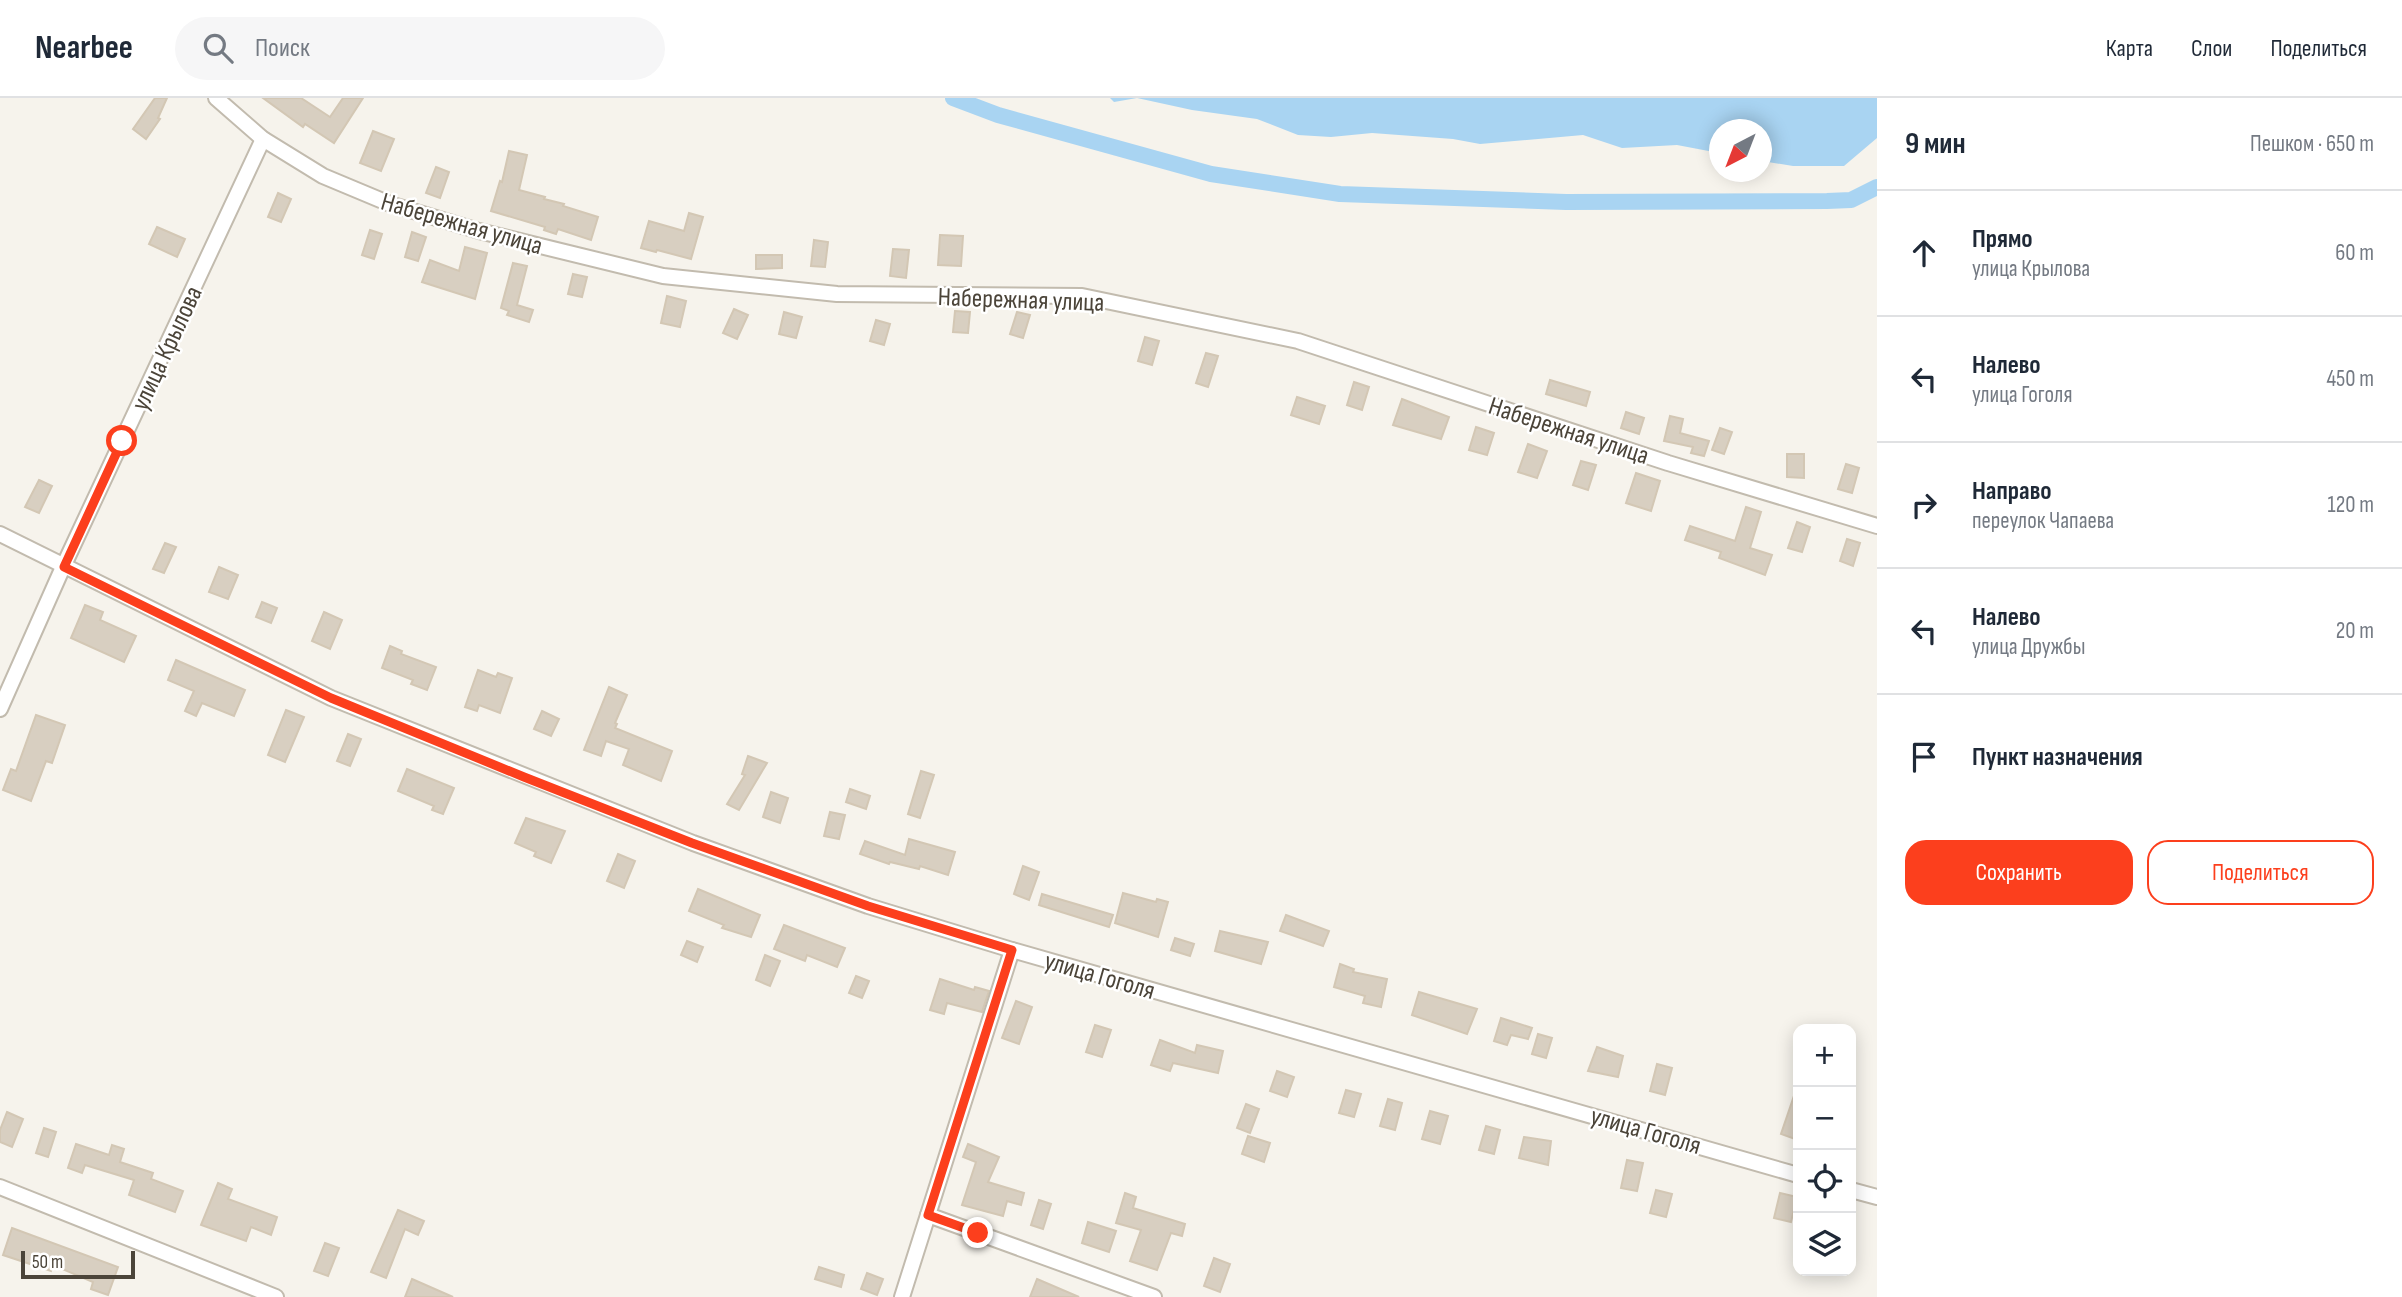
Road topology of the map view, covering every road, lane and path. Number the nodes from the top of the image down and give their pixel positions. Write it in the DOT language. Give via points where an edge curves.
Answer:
graph roads {
  1 [pos="216,98"];
  2 [pos="263,139"];
  3 [pos="1877,526"];
  4 [pos="0,534"];
  5 [pos="64,567"];
  6 [pos="0,709"];
  7 [pos="1012,950"];
  8 [pos="1793,1174"];
  9 [pos="0,1187"];
  10 [pos="1856,1190"];
  11 [pos="1876,1192"];
  12 [pos="928,1215"];
  13 [pos="276,1297"];
  14 [pos="902,1297"];
  15 [pos="1154,1297"];
  1 -- 2 [label="street, Набережная улица"];
  2 -- 3 [label="street, Набережная улица" via="323,176 390,204 663,276 837,295 1082,296 1298,341 1668,463"];
  2 -- 5 [label="street, улица Крылова"];
  4 -- 5 [label="street, улица Гоголя"];
  5 -- 6 [label="street, улица Крылова"];
  5 -- 7 [label="street, улица Гоголя" via="331,698 524,777 868,906"];
  7 -- 8 [label="street, улица Гоголя"];
  7 -- 12 [label="street"];
  9 -- 13 [label="street"];
  10 -- 11 [label="street"];
  12 -- 14 [label="street"];
  12 -- 15 [label="street"];
}
